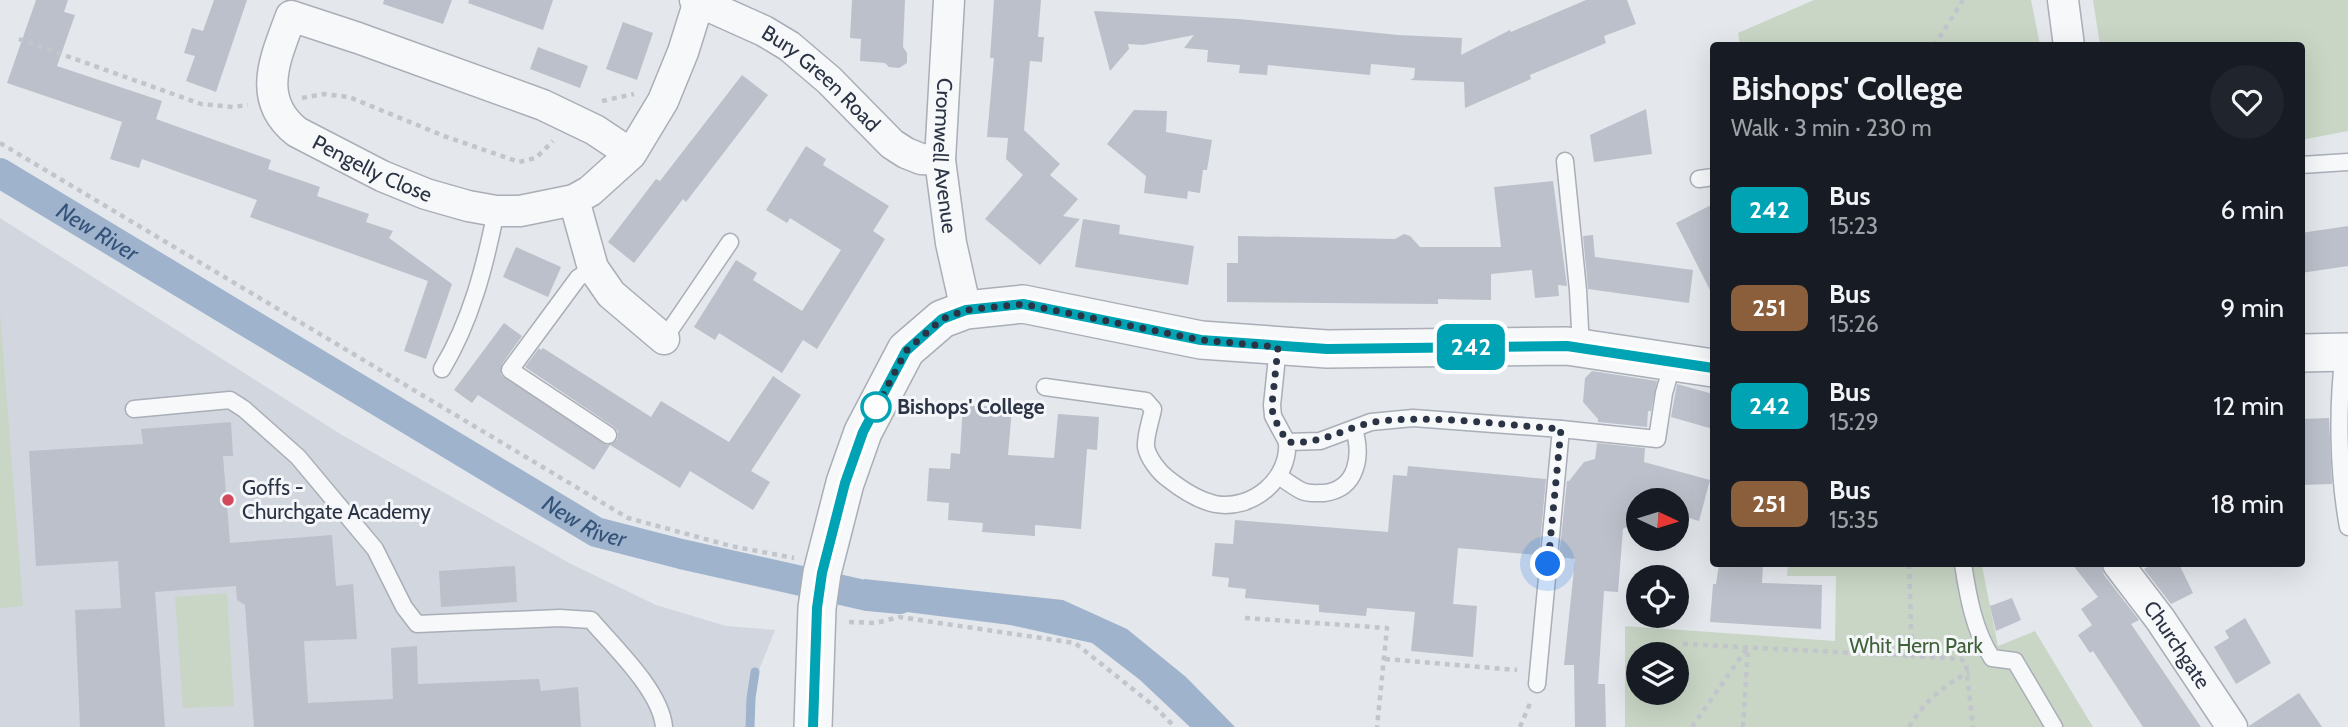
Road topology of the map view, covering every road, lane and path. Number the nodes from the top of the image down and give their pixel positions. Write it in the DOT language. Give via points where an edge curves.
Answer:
graph roads {
  1 [pos="950,0"];
  2 [pos="1963,0"];
  3 [pos="2063,0"];
  4 [pos="697,1"];
  5 [pos="292,8"];
  6 [pos="19,39"];
  7 [pos="1937,42"];
  8 [pos="2068,42"];
  9 [pos="663,101"];
  10 [pos="274,102"];
  11 [pos="572,118"];
  12 [pos="0,143"];
  13 [pos="631,155"];
  14 [pos="940,160"];
  15 [pos="1565,161"];
  16 [pos="2348,162"];
  17 [pos="2305,165"];
  18 [pos="574,200"];
  19 [pos="496,211"];
  20 [pos="730,242"];
  21 [pos="593,268"];
  22 [pos="966,310"];
  23 [pos="664,339"];
  24 [pos="1278,347"];
  25 [pos="1581,348"];
  26 [pos="2346,352"];
  27 [pos="2305,353"];
  28 [pos="1673,362"];
  29 [pos="1710,368"];
  30 [pos="442,369"];
  31 [pos="1045,387"];
  32 [pos="134,409"];
  33 [pos="1354,429"];
  34 [pos="1561,429"];
  35 [pos="608,435"];
  36 [pos="1287,442"];
  37 [pos="1279,476"];
  38 [pos="2348,527"];
  39 [pos="1909,567"];
  40 [pos="1962,567"];
  41 [pos="2120,567"];
  42 [pos="824,591"];
  43 [pos="1245,618"];
  44 [pos="1689,644"];
  45 [pos="1748,648"];
  46 [pos="1912,656"];
  47 [pos="1385,659"];
  48 [pos="1992,659"];
  49 [pos="1968,672"];
  50 [pos="1538,678"];
  51 [pos="664,727"];
  52 [pos="813,727"];
  53 [pos="1175,727"];
  54 [pos="1377,727"];
  55 [pos="1692,727"];
  56 [pos="1743,727"];
  57 [pos="1909,727"];
  58 [pos="1973,727"];
  59 [pos="2054,727"];
  60 [pos="2232,727"];
  1 -- 14 [label="street, Cromwell Avenue"];
  2 -- 7 [label="path"];
  3 -- 8 [label="street"];
  4 -- 9 [label="street, Pengelly Close"];
  4 -- 14 [label="street, Bury Green Road" via="789,46 891,144 921,159"];
  5 -- 10 [label="street" via="272,74"];
  5 -- 11 [label="street"];
  6 -- 10 [label="path" via="201,104 233,107"];
  9 -- 11 [label="path" via="649,94 632,94 585,107"];
  9 -- 13 [label="street, Pengelly Close"];
  10 -- 11 [label="path" via="324,94 349,97 519,162 536,158"];
  10 -- 19 [label="street, Pengelly Close" via="287,124 311,141 426,194"];
  11 -- 13 [label="street"];
  12 -- 42 [label="path" via="628,518 731,546"];
  13 -- 18 [label="street, Pengelly Close"];
  14 -- 22 [label="street, Cromwell Avenue"];
  15 -- 25 [label="lane"];
  16 -- 17 [label="lane"];
  18 -- 19 [label="street, Pengelly Close"];
  18 -- 21 [label="street"];
  19 -- 30 [label="lane" via="475,293"];
  20 -- 23 [label="lane"];
  21 -- 23 [label="street" via="611,294"];
  21 -- 35 [label="lane" via="578,278 510,370"];
  22 -- 24 [label="street" via="1023,304 1201,340"];
  22 -- 42 [label="street" via="942,319 906,351 863,432 845,483"];
  24 -- 25 [label="street"];
  24 -- 36 [label="lane" via="1273,416"];
  25 -- 28 [label="street"];
  26 -- 27 [label="street"];
  26 -- 38 [label="lane" via="2339,391"];
  28 -- 29 [label="street"];
  28 -- 34 [label="lane" via="1657,439"];
  31 -- 37 [label="lane" via="1146,401 1153,410 1146,447 1153,462 1197,499 1218,504 1250,499 1266,491"];
  32 -- 51 [label="lane" via="230,400 298,457 376,550 417,624 591,620 648,689"];
  33 -- 34 [label="lane" via="1371,422 1413,418"];
  33 -- 36 [label="lane" via="1320,441"];
  33 -- 37 [label="lane" via="1359,458 1356,470 1342,486 1309,493"];
  34 -- 50 [label="lane"];
  36 -- 37 [label="lane" via="1288,455"];
  39 -- 46 [label="path"];
  40 -- 48 [label="lane" via="1983,644"];
  41 -- 60 [label="street, Churchgate"];
  42 -- 52 [label="street"];
  42 -- 53 [label="path" via="876,623 898,617 1075,643"];
  43 -- 47 [label="path" via="1387,628"];
  44 -- 45 [label="path"];
  45 -- 46 [label="path"];
  45 -- 55 [label="path"];
  45 -- 56 [label="path"];
  46 -- 49 [label="path" via="1961,659"];
  47 -- 50 [label="path"];
  47 -- 54 [label="path"];
  48 -- 49 [label="path"];
  48 -- 59 [label="lane" via="2015,661"];
  49 -- 57 [label="path" via="1935,694"];
  49 -- 58 [label="path"];
}
